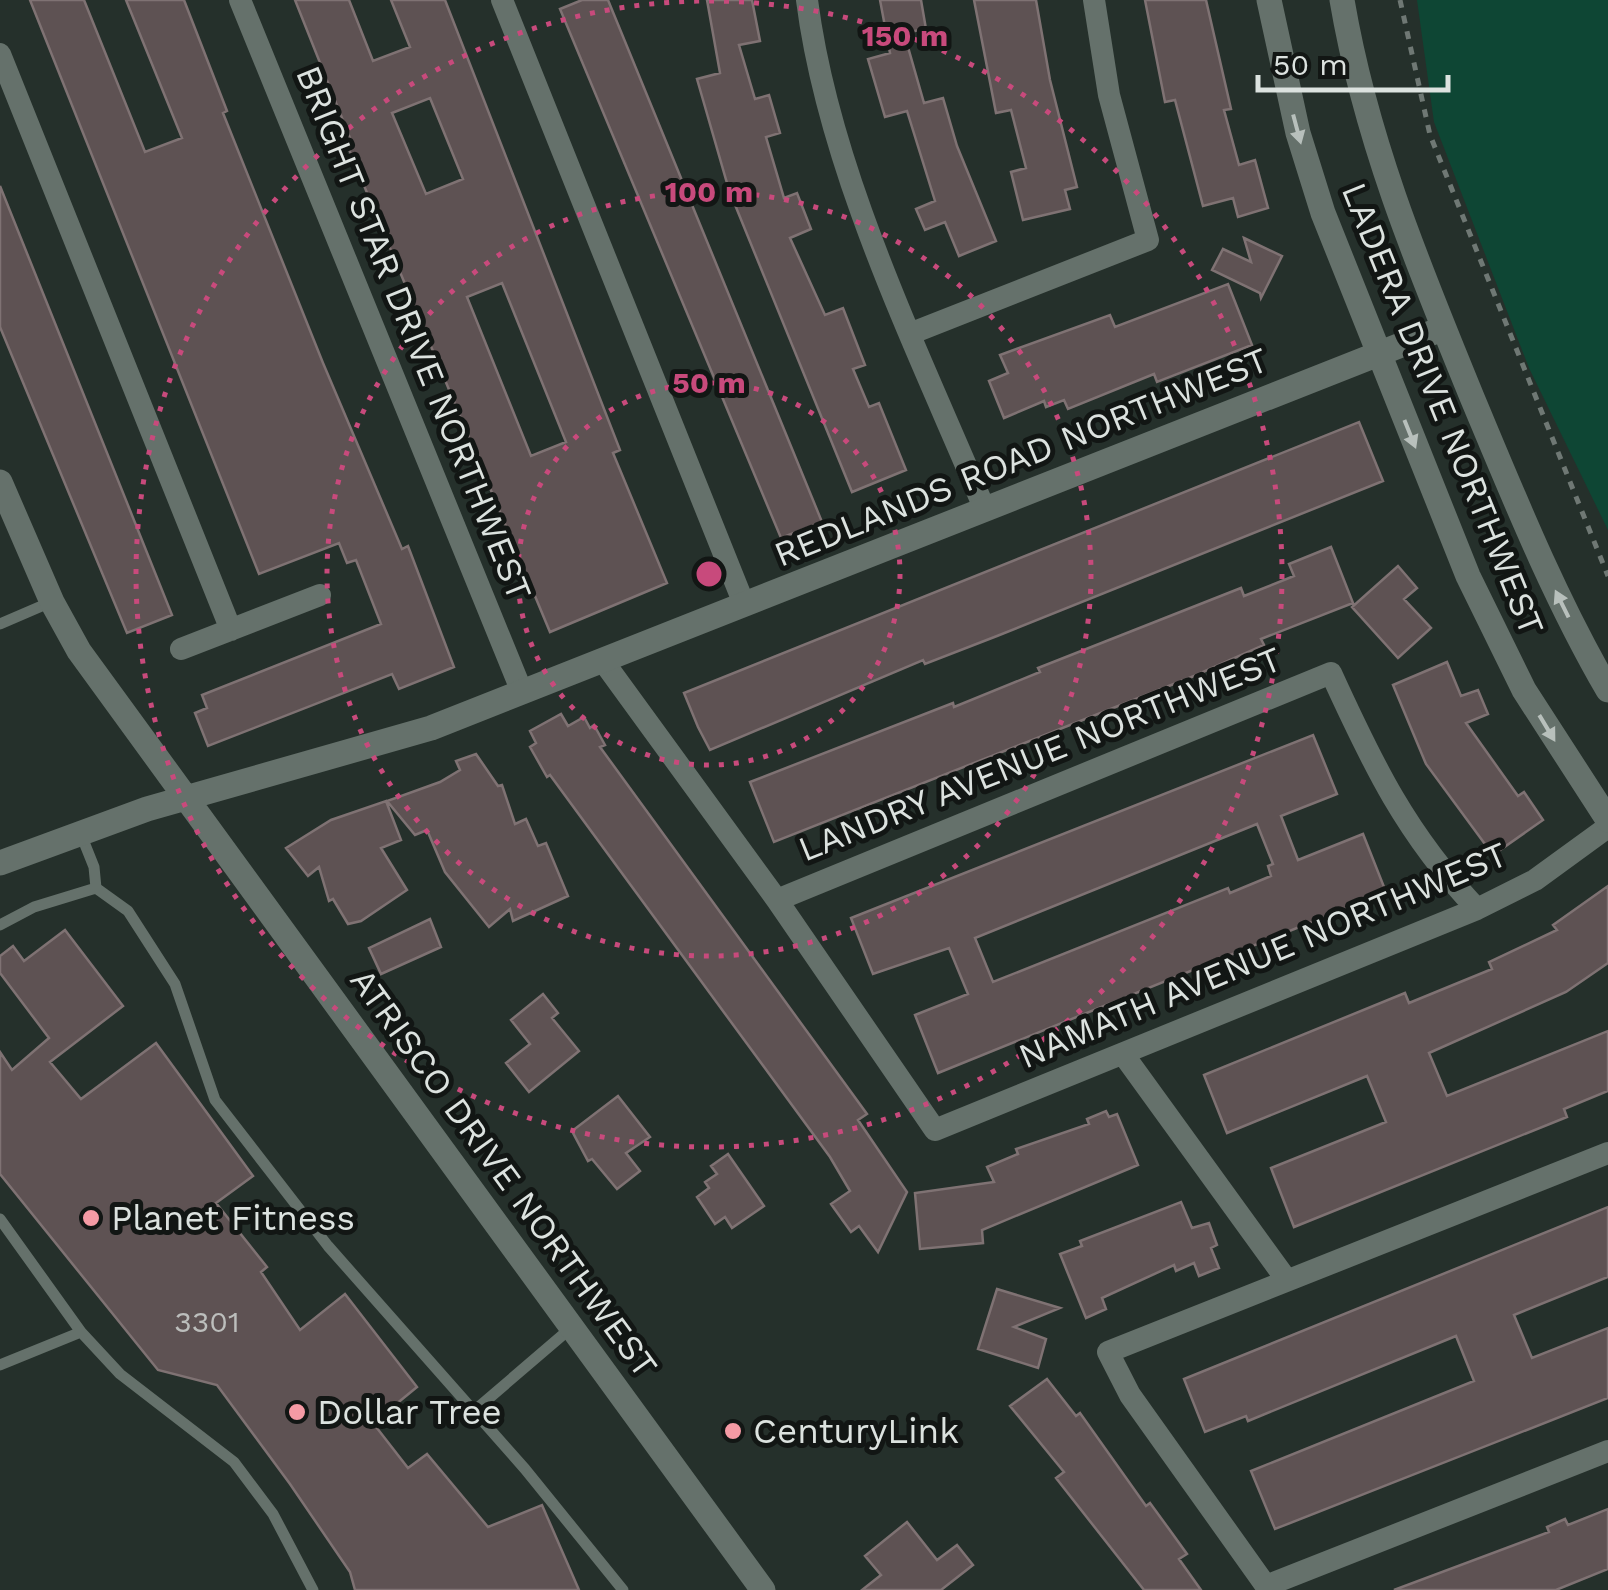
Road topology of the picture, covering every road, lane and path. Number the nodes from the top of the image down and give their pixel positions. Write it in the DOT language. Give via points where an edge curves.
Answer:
graph roads {
  1 [pos="240,0"];
  2 [pos="502,0"];
  3 [pos="807,0"];
  4 [pos="1094,0"];
  5 [pos="1269,0"];
  6 [pos="1342,0"];
  7 [pos="1400,0"];
  8 [pos="0,54"];
  9 [pos="5,84"];
  10 [pos="1444,328"];
  11 [pos="912,332"];
  12 [pos="1377,354"];
  13 [pos="0,482"];
  14 [pos="985,510"];
  15 [pos="1608,576"];
  16 [pos="320,594"];
  17 [pos="52,602"];
  18 [pos="744,604"];
  19 [pos="0,624"];
  20 [pos="232,630"];
  21 [pos="181,649"];
  22 [pos="602,661"];
  23 [pos="1608,690"];
  24 [pos="522,692"];
  25 [pos="188,797"];
  26 [pos="1608,824"];
  27 [pos="80,831"];
  28 [pos="0,863"];
  29 [pos="96,888"];
  30 [pos="777,900"];
  31 [pos="1477,909"];
  32 [pos="0,925"];
  33 [pos="1123,1054"];
  34 [pos="1608,1153"];
  35 [pos="0,1219"];
  36 [pos="1286,1279"];
  37 [pos="572,1327"];
  38 [pos="81,1332"];
  39 [pos="0,1366"];
  40 [pos="474,1411"];
  41 [pos="1608,1451"];
  42 [pos="313,1590"];
  43 [pos="623,1590"];
  44 [pos="763,1590"];
  1 -- 24 [label="street, BRIGHT STAR DRIVE NORTHWEST"];
  2 -- 18 [label="street"];
  3 -- 11 [label="street" via="849,179"];
  4 -- 11 [label="street" via="1109,96 1148,240"];
  5 -- 12 [label="street, LADERA DRIVE NORTHWEST, one-way" via="1322,213"];
  6 -- 10 [label="street, LADERA DRIVE NORTHWEST" via="1371,135"];
  7 -- 15 [label="path" via="1430,135"];
  8 -- 9 [label="street"];
  9 -- 20 [label="street"];
  10 -- 12 [label="street, REDLANDS ROAD NORTHWEST"];
  23 -- 10 [label="street, LADERA DRIVE NORTHWEST, one-way" via="1558,596"];
  11 -- 14 [label="street"];
  12 -- 14 [label="street, REDLANDS ROAD NORTHWEST"];
  12 -- 26 [label="street, LADERA DRIVE NORTHWEST, one-way" via="1494,634"];
  13 -- 17 [label="street, ATRISCO DRIVE NORTHWEST"];
  14 -- 18 [label="street, REDLANDS ROAD NORTHWEST"];
  16 -- 20 [label="street"];
  17 -- 19 [label="lane"];
  17 -- 25 [label="street, ATRISCO DRIVE NORTHWEST" via="80,651"];
  18 -- 22 [label="street, REDLANDS ROAD NORTHWEST"];
  20 -- 21 [label="street"];
  22 -- 24 [label="street, REDLANDS ROAD NORTHWEST"];
  22 -- 30 [label="street"];
  24 -- 25 [label="street, REDLANDS ROAD NORTHWEST" via="348,754"];
  25 -- 27 [label="street, REDLANDS ROAD NORTHWEST"];
  25 -- 37 [label="street, ATRISCO DRIVE NORTHWEST"];
  26 -- 31 [label="street, NAMATH AVENUE NORTHWEST" via="1535,880"];
  27 -- 28 [label="street, REDLANDS ROAD NORTHWEST"];
  27 -- 29 [label="lane"];
  29 -- 32 [label="lane" via="34,906"];
  29 -- 40 [label="lane" via="128,911 175,984 215,1100 328,1246"];
  30 -- 31 [label="street, LANDRY AVENUE NORTHWEST" via="1330,673 1383,786 1434,864"];
  30 -- 33 [label="street, NAMATH AVENUE NORTHWEST" via="935,1130"];
  31 -- 33 [label="street, NAMATH AVENUE NORTHWEST"];
  33 -- 36 [label="street"];
  34 -- 36 [label="street"];
  35 -- 38 [label="lane"];
  36 -- 41 [label="street" via="1108,1352 1130,1395 1266,1586"];
  37 -- 40 [label="lane"];
  37 -- 44 [label="street, ATRISCO DRIVE NORTHWEST"];
  38 -- 39 [label="lane"];
  38 -- 42 [label="lane" via="120,1374 234,1462 272,1514"];
  40 -- 43 [label="lane"];
}
